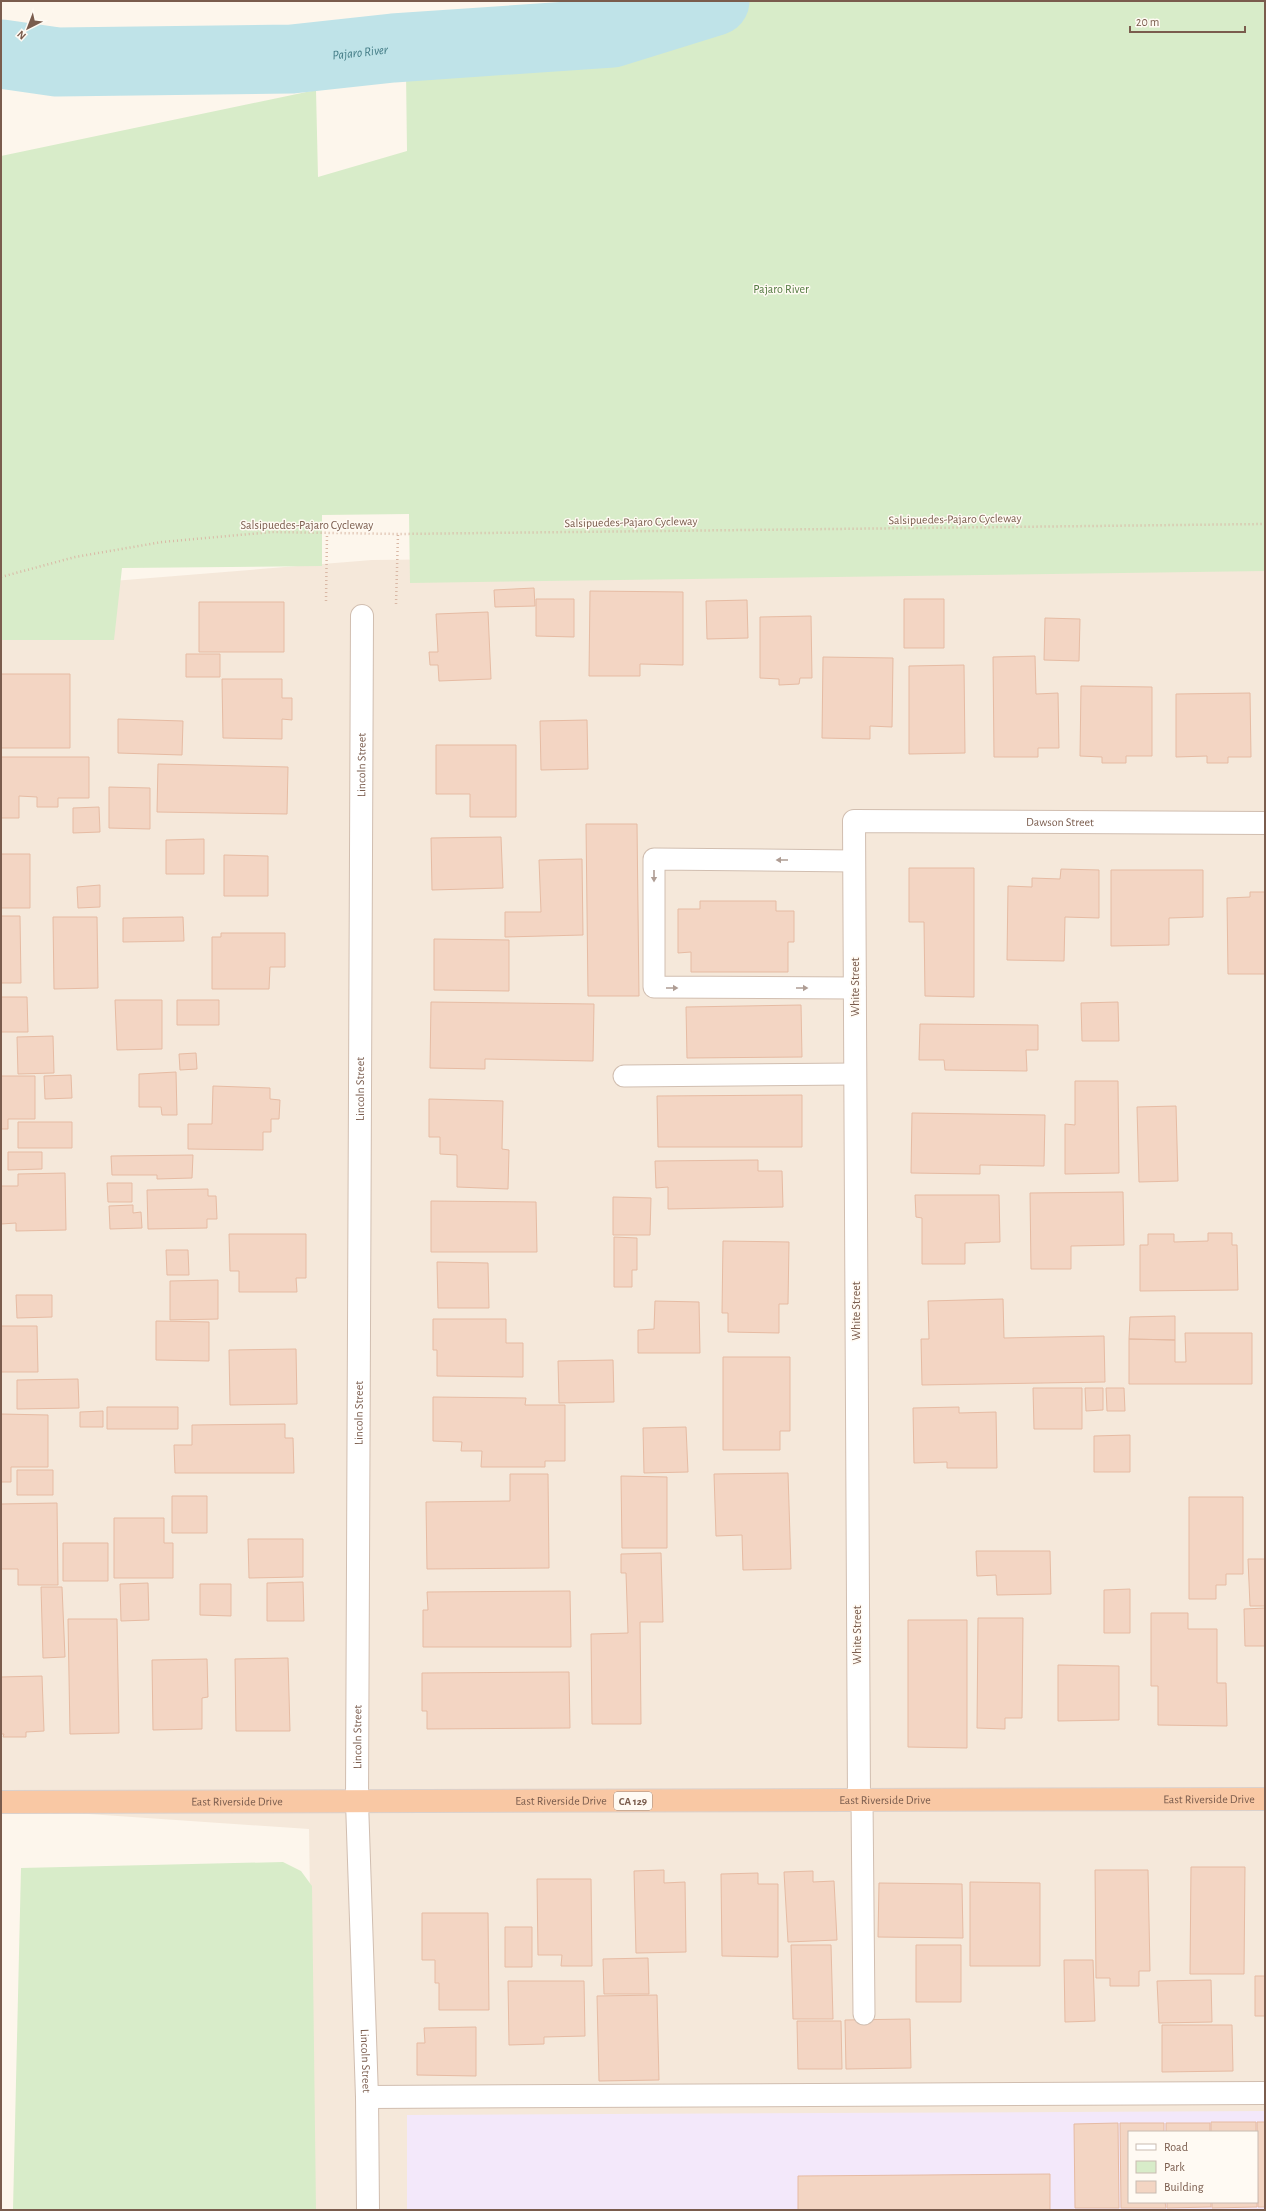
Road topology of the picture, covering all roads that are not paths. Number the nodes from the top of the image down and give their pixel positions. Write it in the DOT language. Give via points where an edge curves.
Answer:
graph roads {
  1 [pos="362,616"];
  2 [pos="854,821"];
  3 [pos="1265,823"];
  4 [pos="854,860"];
  5 [pos="855,988"];
  6 [pos="855,1074"];
  7 [pos="624,1076"];
  8 [pos="1265,1799"];
  9 [pos="860,1800"];
  10 [pos="1,1802"];
  11 [pos="357,1802"];
  12 [pos="864,2014"];
  13 [pos="1265,2092"];
  14 [pos="367,2097"];
  15 [pos="368,2210"];
  1 -- 11 [label="street, Lincoln Street"];
  2 -- 3 [label="street, Dawson Street"];
  2 -- 4 [label="street, White Street"];
  4 -- 5 [label="street, White Street"];
  4 -- 5 [label="lane, one-way" via="654,859 654,987"];
  5 -- 6 [label="street, White Street"];
  6 -- 7 [label="lane"];
  6 -- 9 [label="street, White Street"];
  8 -- 9 [label="highway, East Riverside Drive / CA 129"];
  9 -- 11 [label="highway, East Riverside Drive / CA 129"];
  9 -- 12 [label="lane"];
  10 -- 11 [label="highway, East Riverside Drive / CA 129"];
  11 -- 14 [label="street, Lincoln Street"];
  13 -- 14 [label="street"];
  14 -- 15 [label="street, Lincoln Street"];
}
